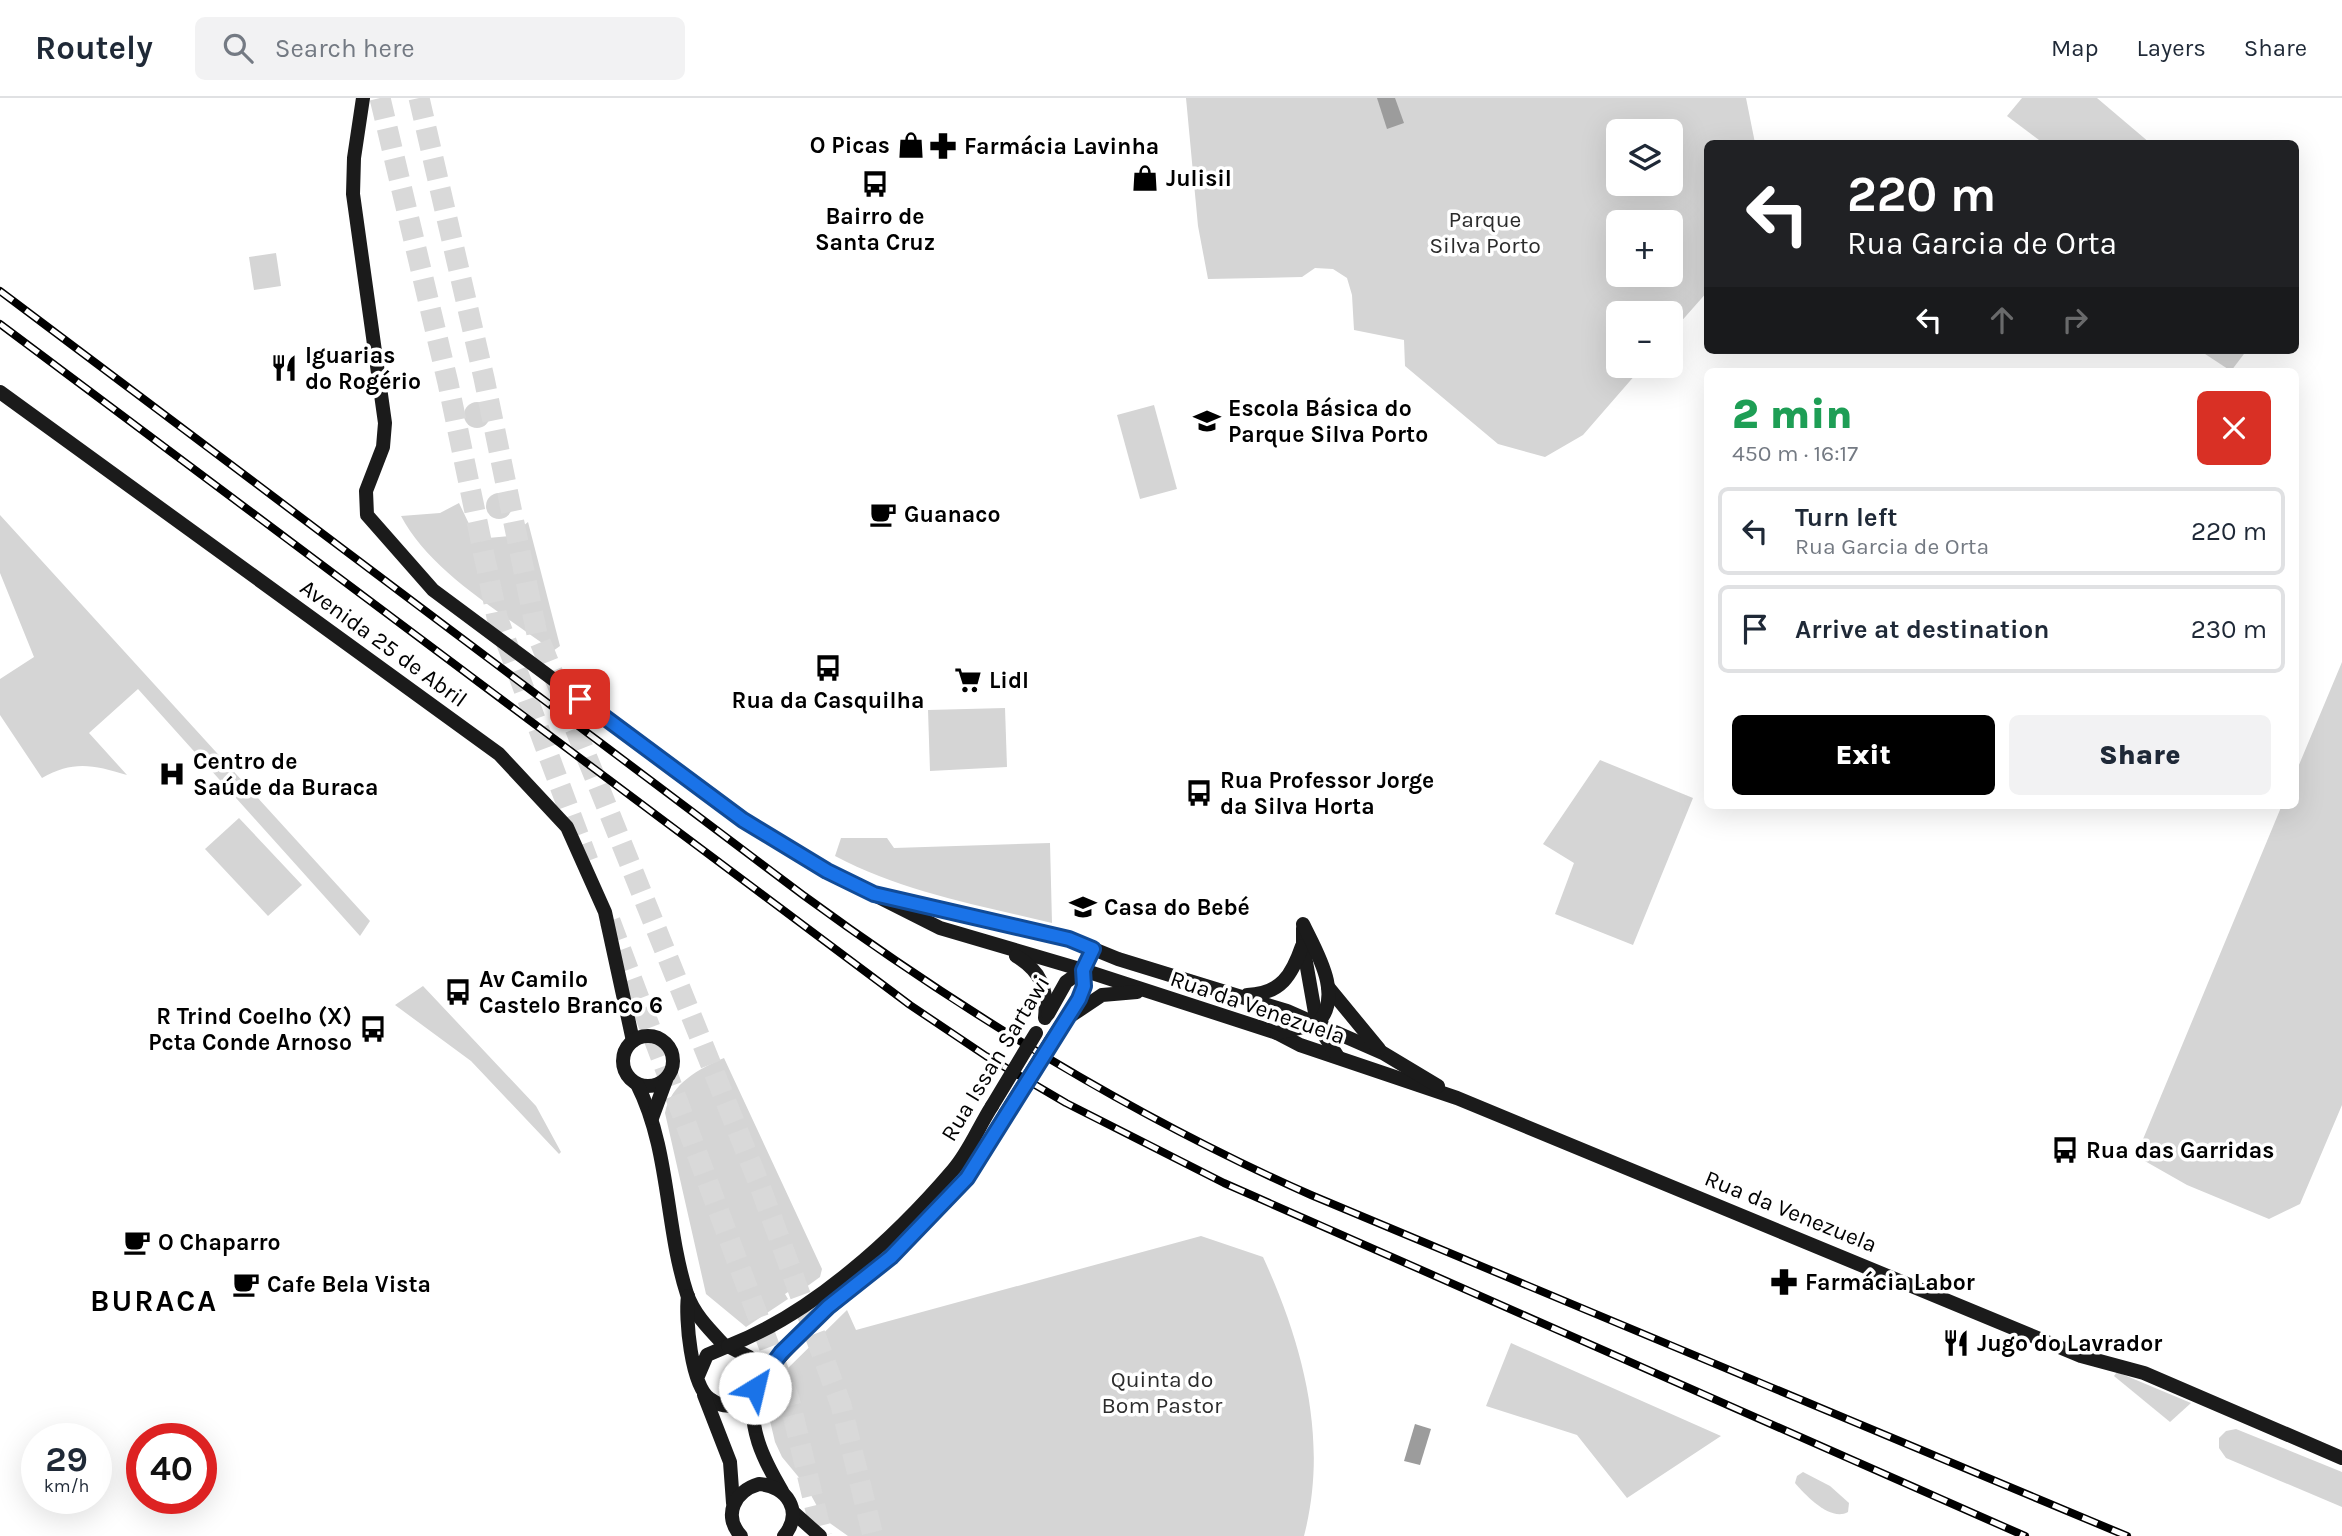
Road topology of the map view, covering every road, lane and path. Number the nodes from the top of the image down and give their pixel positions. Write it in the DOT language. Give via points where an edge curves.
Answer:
graph roads {
  1 [pos="363,98"];
  2 [pos="0,392"];
  3 [pos="874,894"];
  4 [pos="1303,945"];
  5 [pos="1093,949"];
  6 [pos="1006,950"];
  7 [pos="1083,970"];
  8 [pos="1328,987"];
  9 [pos="1154,995"];
  10 [pos="1239,995"];
  11 [pos="628,1017"];
  12 [pos="1045,1018"];
  13 [pos="1065,1020"];
  14 [pos="1317,1024"];
  15 [pos="1277,1033"];
  16 [pos="656,1037"];
  17 [pos="633,1041"];
  18 [pos="1383,1053"];
  19 [pos="1342,1060"];
  20 [pos="666,1080"];
  21 [pos="637,1084"];
  22 [pos="1458,1098"];
  23 [pos="652,1118"];
  24 [pos="688,1296"];
  25 [pos="727,1346"];
  26 [pos="699,1382"];
  27 [pos="756,1385"];
  28 [pos="2342,1458"];
  29 [pos="782,1491"];
  30 [pos="793,1511"];
  31 [pos="732,1513"];
  32 [pos="727,1536"];
  33 [pos="741,1536"];
  34 [pos="784,1536"];
  35 [pos="820,1536"];
  1 -- 3 [label="street" via="354,194 384,423 383,447 366,491 368,515 433,590 743,820"];
  2 -- 11 [label="street, Avenida 25 de Abril" via="499,754 567,827 605,912"];
  3 -- 5 [label="street, Rua da Venezuela" via="1069,939"];
  3 -- 6 [label="street" via="940,928"];
  4 -- 8 [label="street" via="1303,924"];
  4 -- 10 [label="street" via="1291,975 1278,988"];
  4 -- 14 [label="street"];
  5 -- 7 [label="street"];
  5 -- 10 [label="street, Rua da Venezuela"];
  6 -- 7 [label="street, Rua da Venezuela"];
  6 -- 12 [label="street" via="1035,969 1041,979 1047,1002"];
  7 -- 9 [label="street, Rua da Venezuela"];
  7 -- 12 [label="street, Rua Issan Sartawi" via="1066,982"];
  7 -- 13 [label="street, Rua Issan Sartawi" via="1082,993"];
  8 -- 14 [label="street" via="1327,1009"];
  8 -- 18 [label="street"];
  9 -- 13 [label="street" via="1102,995"];
  9 -- 15 [label="street, Rua da Venezuela"];
  10 -- 14 [label="street, Rua da Venezuela"];
  11 -- 16 [label="street"];
  11 -- 17 [label="street, Avenida 25 de Abril"];
  12 -- 25 [label="street, Rua Issan Sartawi, bridge" via="955,1168 880,1245 764,1332"];
  13 -- 27 [label="street, Rua Issan Sartawi, bridge" via="967,1178 891,1257 811,1323"];
  14 -- 15 [label="street"];
  14 -- 18 [label="street, Rua da Venezuela"];
  14 -- 19 [label="street"];
  15 -- 19 [label="street, Rua da Venezuela"];
  16 -- 17 [label="street"];
  16 -- 20 [label="street" via="667,1044 673,1059"];
  17 -- 21 [label="street" via="622,1061 626,1076"];
  18 -- 22 [label="street, Rua da Venezuela"];
  19 -- 22 [label="street, Rua da Venezuela"];
  20 -- 21 [label="street" via="657,1085"];
  20 -- 23 [label="street"];
  21 -- 23 [label="street"];
  22 -- 28 [label="street, Rua da Venezuela" via="2081,1356 2144,1373"];
  23 -- 24 [label="street"];
  24 -- 25 [label="street" via="704,1324"];
  24 -- 26 [label="street" via="685,1314"];
  25 -- 26 [label="street" via="707,1355"];
  25 -- 27 [label="street" via="750,1357"];
  26 -- 27 [label="street" via="711,1400 727,1405 743,1401"];
  26 -- 31 [label="street" via="730,1462"];
  27 -- 29 [label="street" via="755,1435"];
  29 -- 30 [label="street"];
  29 -- 31 [label="street" via="771,1485 747,1487 738,1494"];
  30 -- 34 [label="street"];
  30 -- 35 [label="street"];
  31 -- 32 [label="street"];
  31 -- 33 [label="street"];
}
